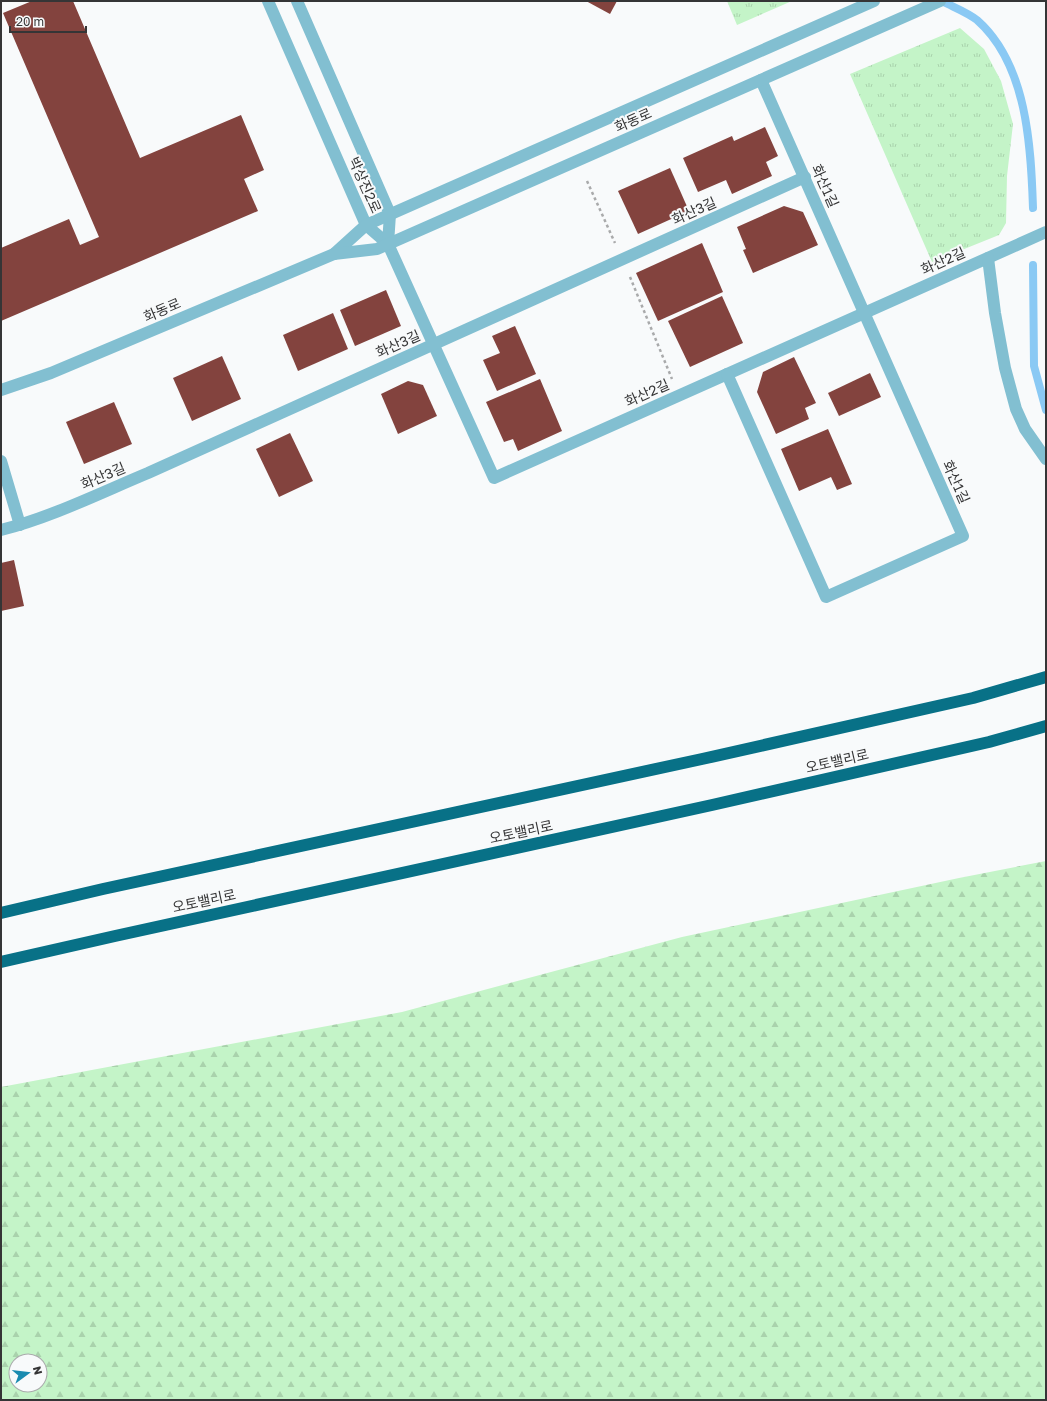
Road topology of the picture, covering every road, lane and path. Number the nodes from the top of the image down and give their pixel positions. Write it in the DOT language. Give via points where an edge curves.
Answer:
graph roads {
  1 [pos="268,1"];
  2 [pos="297,1"];
  3 [pos="874,1"];
  4 [pos="940,1"];
  5 [pos="761,80"];
  6 [pos="805,177"];
  7 [pos="587,181"];
  8 [pos="390,214"];
  9 [pos="366,225"];
  10 [pos="1046,232"];
  11 [pos="388,244"];
  12 [pos="334,254"];
  13 [pos="988,258"];
  14 [pos="623,260"];
  15 [pos="864,313"];
  16 [pos="434,345"];
  17 [pos="727,374"];
  18 [pos="1,390"];
  19 [pos="679,396"];
  20 [pos="1046,459"];
  21 [pos="1,461"];
  22 [pos="20,525"];
  23 [pos="1,530"];
  24 [pos="1046,677"];
  25 [pos="1046,726"];
  26 [pos="1,912"];
  27 [pos="1,962"];
  1 -- 9 [label="street, 박상진2로"];
  2 -- 8 [label="street, 박상진2로"];
  3 -- 8 [label="street, 화동로"];
  4 -- 5 [label="street, 화동로"];
  5 -- 6 [label="street, 화산1길"];
  5 -- 11 [label="street, 화동로"];
  6 -- 14 [label="street, 화산3길"];
  6 -- 15 [label="street, 화산1길"];
  7 -- 14 [label="path"];
  8 -- 9 [label="street, 화동로"];
  8 -- 11 [label="street, 박상진2로"];
  9 -- 11 [label="street, 박상진2로"];
  9 -- 12 [label="street, 화동로"];
  10 -- 13 [label="street, 화산2길"];
  11 -- 12 [label="street, 화동로" via="377,249"];
  11 -- 16 [label="street, 화산2길"];
  12 -- 18 [label="street, 화동로" via="51,373"];
  13 -- 15 [label="street, 화산2길"];
  13 -- 20 [label="street" via="1005,368 1016,409 1025,429"];
  14 -- 16 [label="street, 화산3길"];
  14 -- 19 [label="path"];
  15 -- 17 [label="street, 화산2길"];
  15 -- 17 [label="street, 화산1길" via="963,536 826,597"];
  16 -- 19 [label="street, 화산2길" via="494,478"];
  16 -- 22 [label="street, 화산3길" via="148,473"];
  17 -- 19 [label="street, 화산2길"];
  21 -- 22 [label="street"];
  22 -- 23 [label="street, 화산3길"];
  24 -- 26 [label="highway" via="958,702"];
  25 -- 27 [label="highway, 오토밸리로" via="989,742 720,804"];
}
